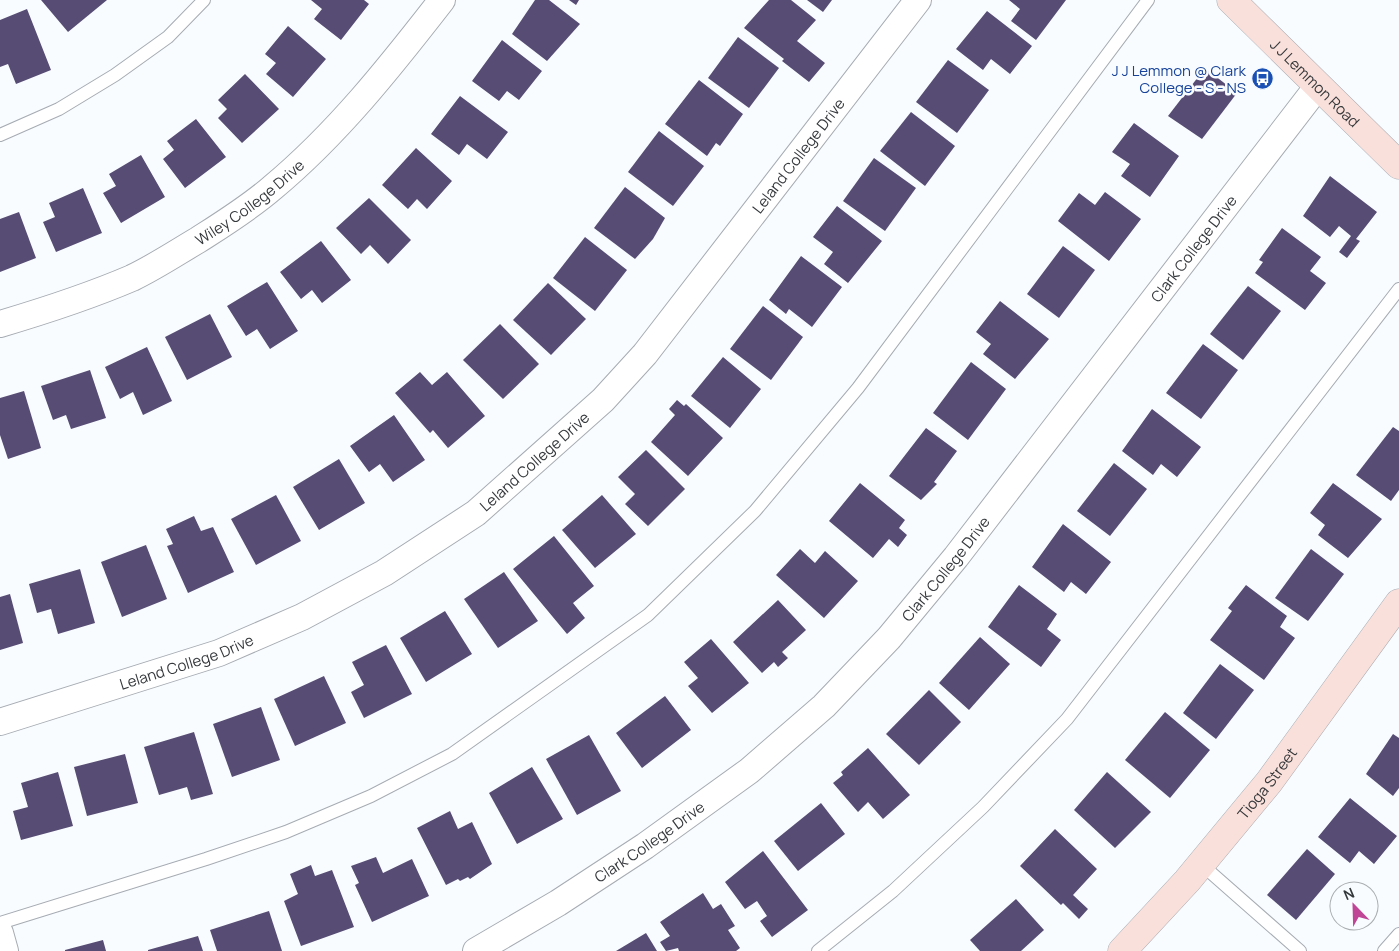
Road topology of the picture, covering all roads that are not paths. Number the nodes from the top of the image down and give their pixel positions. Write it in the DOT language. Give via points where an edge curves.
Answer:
graph roads {
  1 [pos="204,0"];
  2 [pos="442,0"];
  3 [pos="918,0"];
  4 [pos="1148,0"];
  5 [pos="1231,0"];
  6 [pos="1318,86"];
  7 [pos="0,136"];
  8 [pos="1399,165"];
  9 [pos="1399,289"];
  10 [pos="0,324"];
  11 [pos="1399,603"];
  12 [pos="0,722"];
  13 [pos="1201,864"];
  14 [pos="0,924"];
  15 [pos="0,933"];
  16 [pos="1399,934"];
  17 [pos="5,951"];
  18 [pos="476,951"];
  19 [pos="818,951"];
  20 [pos="1122,951"];
  21 [pos="1300,951"];
  22 [pos="1384,951"];
  1 -- 7 [label="lane" via="168,36 115,74 59,109"];
  2 -- 10 [label="street, Wiley College Drive" via="330,135 240,214 132,278"];
  3 -- 12 [label="street, Leland College Drive" via="645,354 604,400 476,514 384,573 294,621 219,653"];
  4 -- 14 [label="lane" via="858,388 755,511 648,615 452,754 371,796 286,832"];
  5 -- 6 [label="street, J J Lemmon Road"];
  6 -- 8 [label="street, J J Lemmon Road"];
  6 -- 18 [label="street, Clark College Drive" via="956,557 889,638 824,706 749,771 645,846 558,903"];
  9 -- 19 [label="lane" via="1067,719 983,807 893,892"];
  11 -- 13 [label="street, Tioga Street" via="1270,782"];
  13 -- 20 [label="street, Tioga Street"];
  13 -- 21 [label="lane"];
  15 -- 17 [label="street"];
  16 -- 22 [label="lane"];
}
